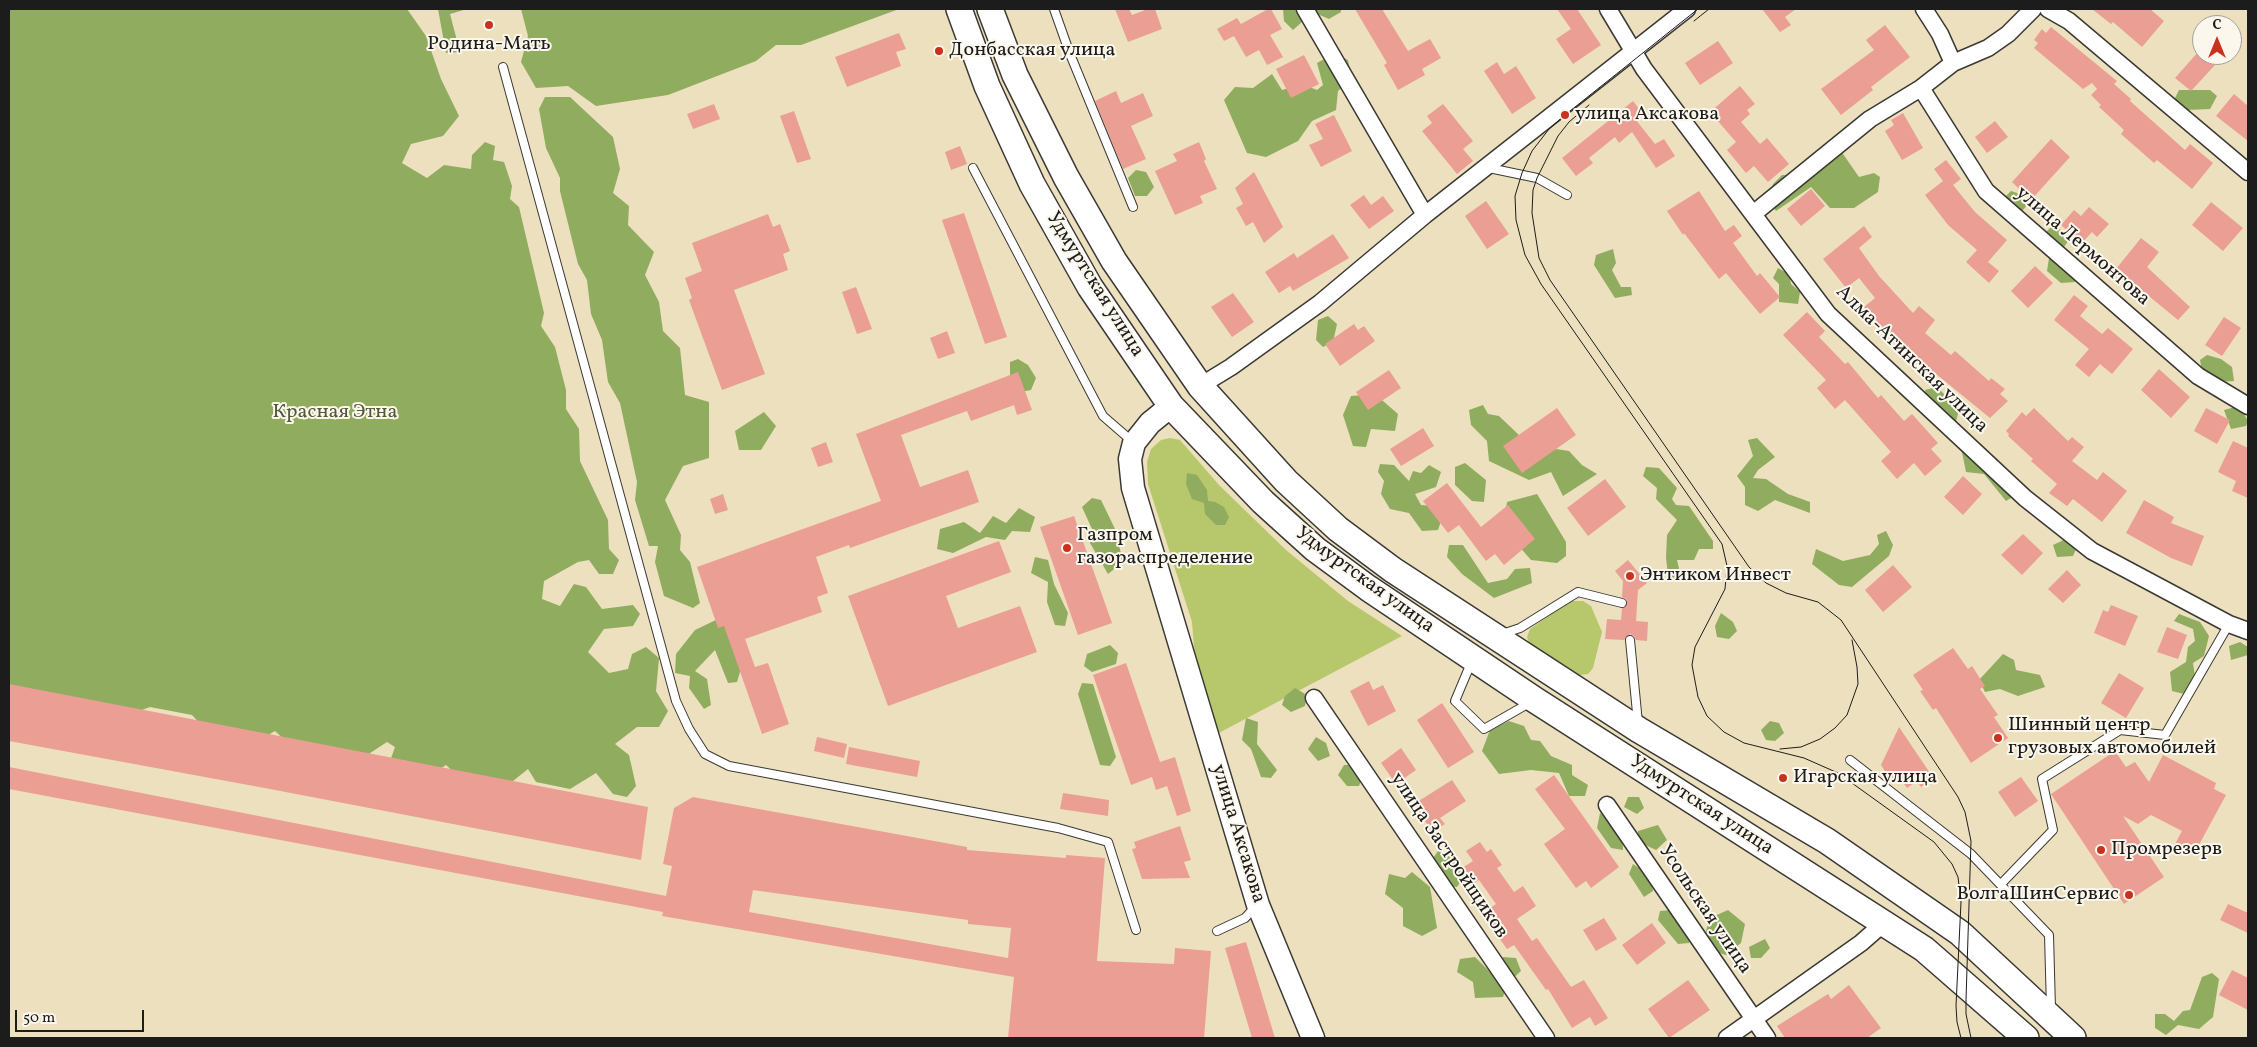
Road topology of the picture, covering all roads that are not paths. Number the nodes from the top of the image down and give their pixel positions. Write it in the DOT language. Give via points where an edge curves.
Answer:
graph roads {
  1 [pos="959,9"];
  2 [pos="990,9"];
  3 [pos="1054,9"];
  4 [pos="1305,9"];
  5 [pos="1608,9"];
  6 [pos="1687,9"];
  7 [pos="1924,9"];
  8 [pos="2033,9"];
  9 [pos="2048,9"];
  10 [pos="1634,52"];
  11 [pos="1953,63"];
  12 [pos="503,67"];
  13 [pos="1921,88"];
  14 [pos="1486,167"];
  15 [pos="973,168"];
  16 [pos="2248,172"];
  17 [pos="1567,195"];
  18 [pos="1133,207"];
  19 [pos="1753,214"];
  20 [pos="1425,215"];
  21 [pos="1200,386"];
  22 [pos="1171,406"];
  23 [pos="2248,406"];
  24 [pos="1134,443"];
  25 [pos="1622,603"];
  26 [pos="2229,624"];
  27 [pos="2248,631"];
  28 [pos="1494,637"];
  29 [pos="1630,640"];
  30 [pos="1473,659"];
  31 [pos="1314,698"];
  32 [pos="1535,700"];
  33 [pos="1639,730"];
  34 [pos="1850,760"];
  35 [pos="1606,805"];
  36 [pos="2002,884"];
  37 [pos="1258,905"];
  38 [pos="1885,922"];
  39 [pos="1136,930"];
  40 [pos="1217,931"];
  41 [pos="2051,1016"];
  42 [pos="1754,1021"];
  43 [pos="1313,1038"];
  44 [pos="1546,1038"];
  45 [pos="1728,1038"];
  46 [pos="1767,1038"];
  47 [pos="2026,1038"];
  48 [pos="2073,1038"];
  1 -- 22 [label="main road, Удмуртская улица" via="987,86 1032,184 1090,287"];
  2 -- 21 [label="main road, Удмуртская улица" via="1015,75 1066,177 1114,262"];
  3 -- 18 [label="lane"];
  4 -- 20 [label="street"];
  5 -- 10 [label="street, Алма-Атинская улица"];
  6 -- 10 [label="street"];
  7 -- 11 [label="street"];
  8 -- 11 [label="street" via="2008,34 1988,48"];
  9 -- 16 [label="street" via="2069,21"];
  10 -- 14 [label="street"];
  10 -- 19 [label="street, Алма-Атинская улица"];
  11 -- 13 [label="street"];
  12 -- 39 [label="lane" via="676,701 705,754 728,766 1058,828 1108,842"];
  13 -- 19 [label="street" via="1870,119"];
  13 -- 23 [label="street, улица Лермонтова" via="1986,191 2198,376"];
  14 -- 17 [label="lane" via="1537,178"];
  14 -- 20 [label="street"];
  15 -- 24 [label="lane" via="1103,416"];
  19 -- 26 [label="street, Алма-Атинская улица" via="1828,314 2025,498 2092,551"];
  20 -- 21 [label="street" via="1320,303 1231,368"];
  21 -- 22 [label="main road"];
  21 -- 28 [label="main road, Удмуртская улица" via="1286,481 1338,529"];
  22 -- 24 [label="street" via="1150,423"];
  22 -- 30 [label="main road, Удмуртская улица" via="1263,502 1315,549"];
  24 -- 37 [label="street, улица Аксакова" via="1130,459 1133,488"];
  25 -- 28 [label="lane" via="1578,592 1520,628"];
  26 -- 27 [label="street, Алма-Атинская улица"];
  26 -- 36 [label="lane" via="2165,735 2120,730 2042,780 2053,830"];
  28 -- 33 [label="main road, Удмуртская улица"];
  29 -- 33 [label="lane"];
  30 -- 32 [label="main road, Удмуртская улица"];
  30 -- 32 [label="lane" via="1455,701 1484,729"];
  31 -- 44 [label="street, улица Застройщиков"];
  32 -- 38 [label="main road, Удмуртская улица"];
  33 -- 41 [label="main road, Удмуртская улица" via="1827,840 1960,933"];
  34 -- 36 [label="lane" via="1957,842"];
  35 -- 42 [label="street, Усольская улица"];
  36 -- 41 [label="lane" via="2049,934"];
  37 -- 40 [label="lane" via="1245,918"];
  37 -- 43 [label="street, улица Аксакова"];
  38 -- 42 [label="street"];
  38 -- 47 [label="main road, Удмуртская улица" via="1924,949"];
  41 -- 48 [label="main road, Удмуртская улица"];
  42 -- 45 [label="street"];
  42 -- 46 [label="street, Усольская улица"];
}
